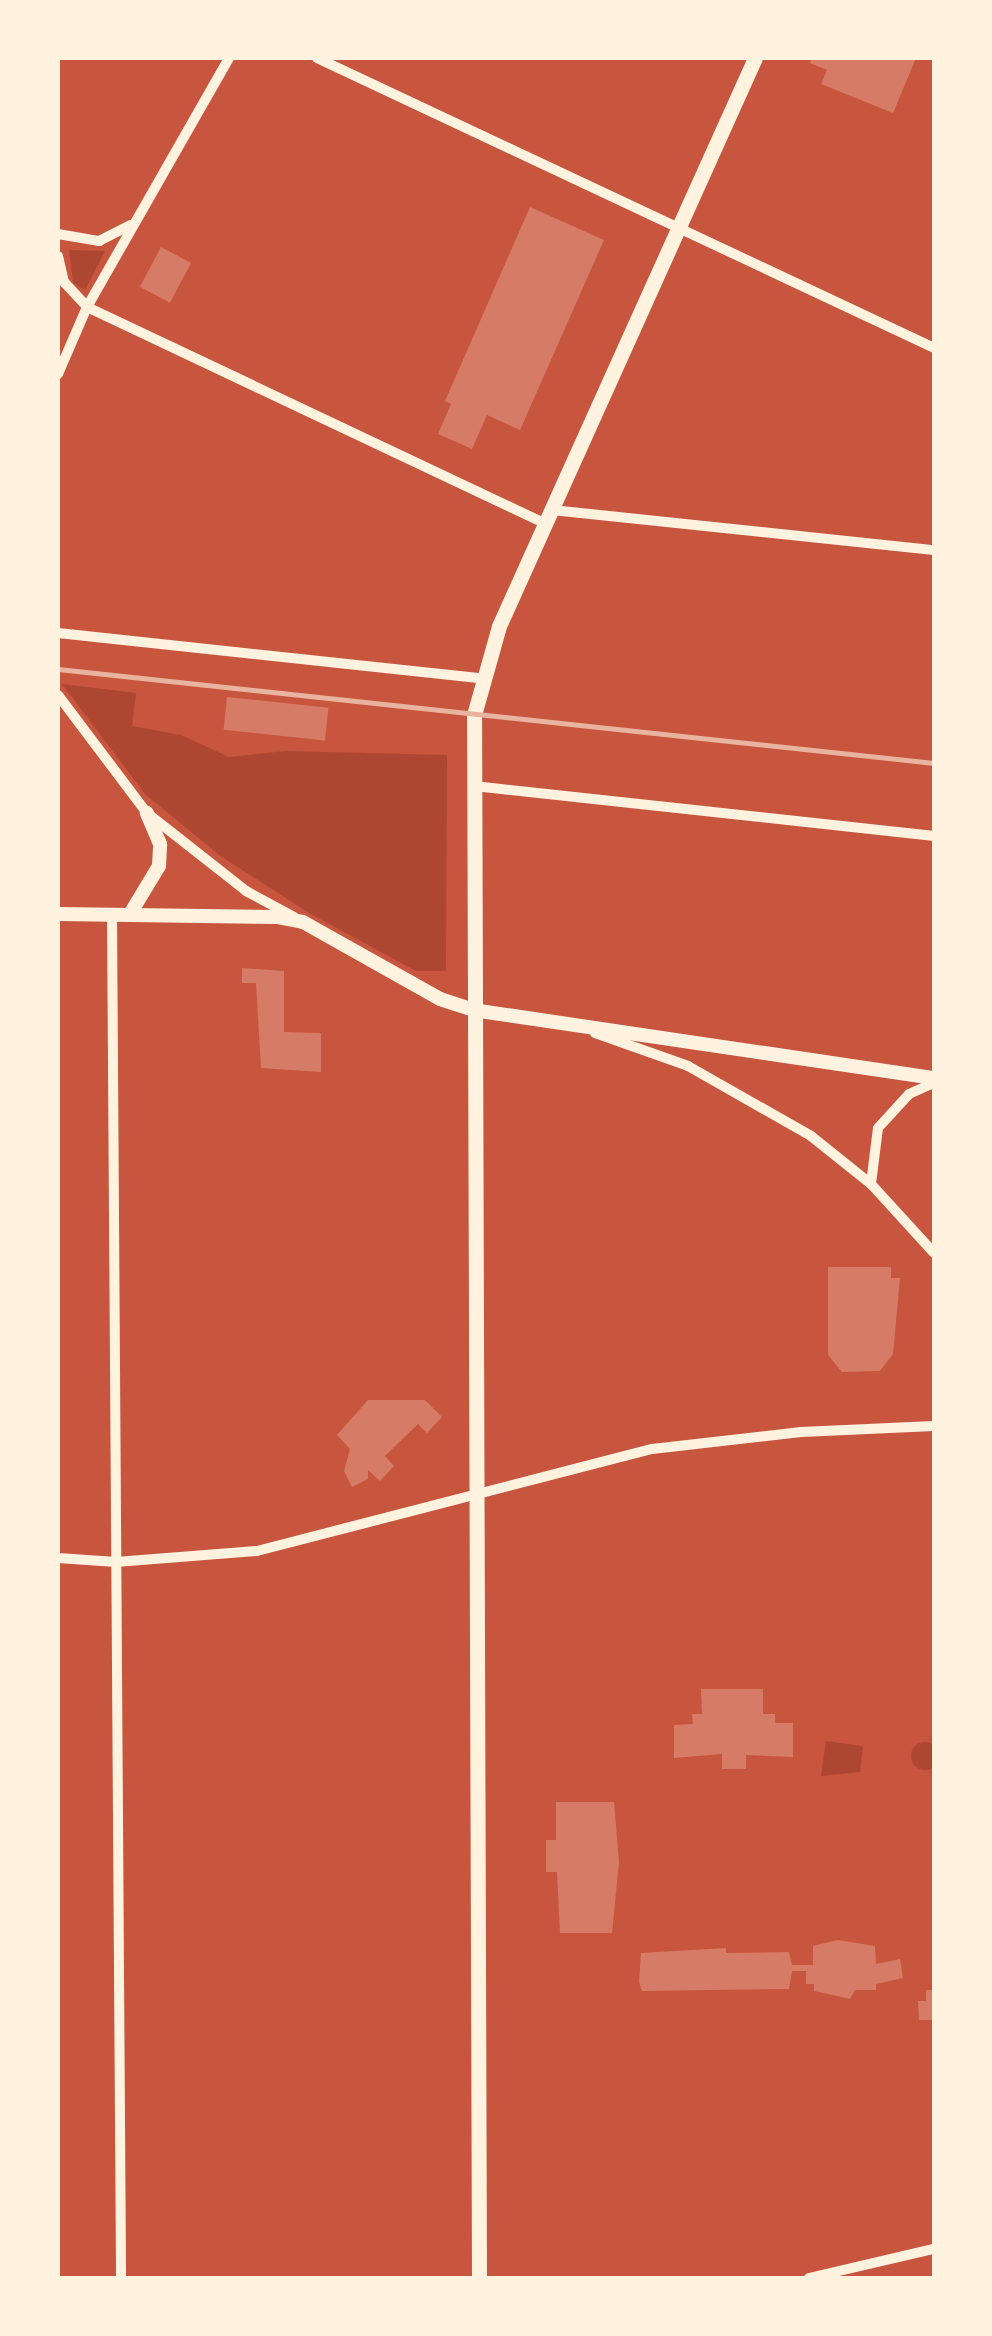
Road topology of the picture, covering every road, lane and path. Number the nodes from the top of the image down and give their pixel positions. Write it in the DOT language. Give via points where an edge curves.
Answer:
graph roads {
  1 [pos="229,58"];
  2 [pos="318,58"];
  3 [pos="755,58"];
  4 [pos="140,214"];
  5 [pos="677,232"];
  6 [pos="58,234"];
  7 [pos="58,256"];
  8 [pos="88,307"];
  9 [pos="934,348"];
  10 [pos="58,374"];
  11 [pos="549,517"];
  12 [pos="934,550"];
  13 [pos="58,633"];
  14 [pos="481,678"];
  15 [pos="58,695"];
  16 [pos="474,786"];
  17 [pos="147,813"];
  18 [pos="934,836"];
  19 [pos="58,914"];
  20 [pos="112,914"];
  21 [pos="130,914"];
  22 [pos="303,922"];
  23 [pos="473,1010"];
  24 [pos="589,1032"];
  25 [pos="934,1081"];
  26 [pos="871,1184"];
  27 [pos="934,1253"];
  28 [pos="934,1426"];
  29 [pos="475,1494"];
  30 [pos="58,1558"];
  31 [pos="116,1562"];
  32 [pos="934,2249"];
  33 [pos="122,2278"];
  34 [pos="479,2278"];
  35 [pos="809,2278"];
  1 -- 4 [label="street"];
  2 -- 5 [label="street"];
  3 -- 5 [label="main road"];
  4 -- 6 [label="street" via="99,241"];
  4 -- 8 [label="street"];
  5 -- 9 [label="street"];
  5 -- 11 [label="main road"];
  7 -- 8 [label="street" via="64,282"];
  8 -- 10 [label="street"];
  8 -- 11 [label="street"];
  11 -- 12 [label="street"];
  11 -- 14 [label="main road"];
  13 -- 14 [label="street"];
  14 -- 16 [label="main road"];
  15 -- 17 [label="street"];
  16 -- 18 [label="street"];
  16 -- 23 [label="main road"];
  17 -- 21 [label="street" via="160,844 159,866"];
  17 -- 22 [label="street" via="246,891"];
  19 -- 20 [label="street"];
  20 -- 21 [label="street"];
  20 -- 31 [label="street"];
  21 -- 22 [label="street" via="247,914"];
  22 -- 23 [label="street"];
  23 -- 24 [label="street"];
  23 -- 29 [label="main road"];
  24 -- 25 [label="street"];
  24 -- 26 [label="street" via="688,1066 750,1098"];
  25 -- 26 [label="street" via="908,1094 878,1128"];
  26 -- 27 [label="street"];
  28 -- 29 [label="street" via="712,1440 572,1466"];
  29 -- 31 [label="street" via="257,1551"];
  29 -- 34 [label="main road"];
  30 -- 31 [label="street"];
  31 -- 33 [label="street"];
  32 -- 35 [label="street"];
}
